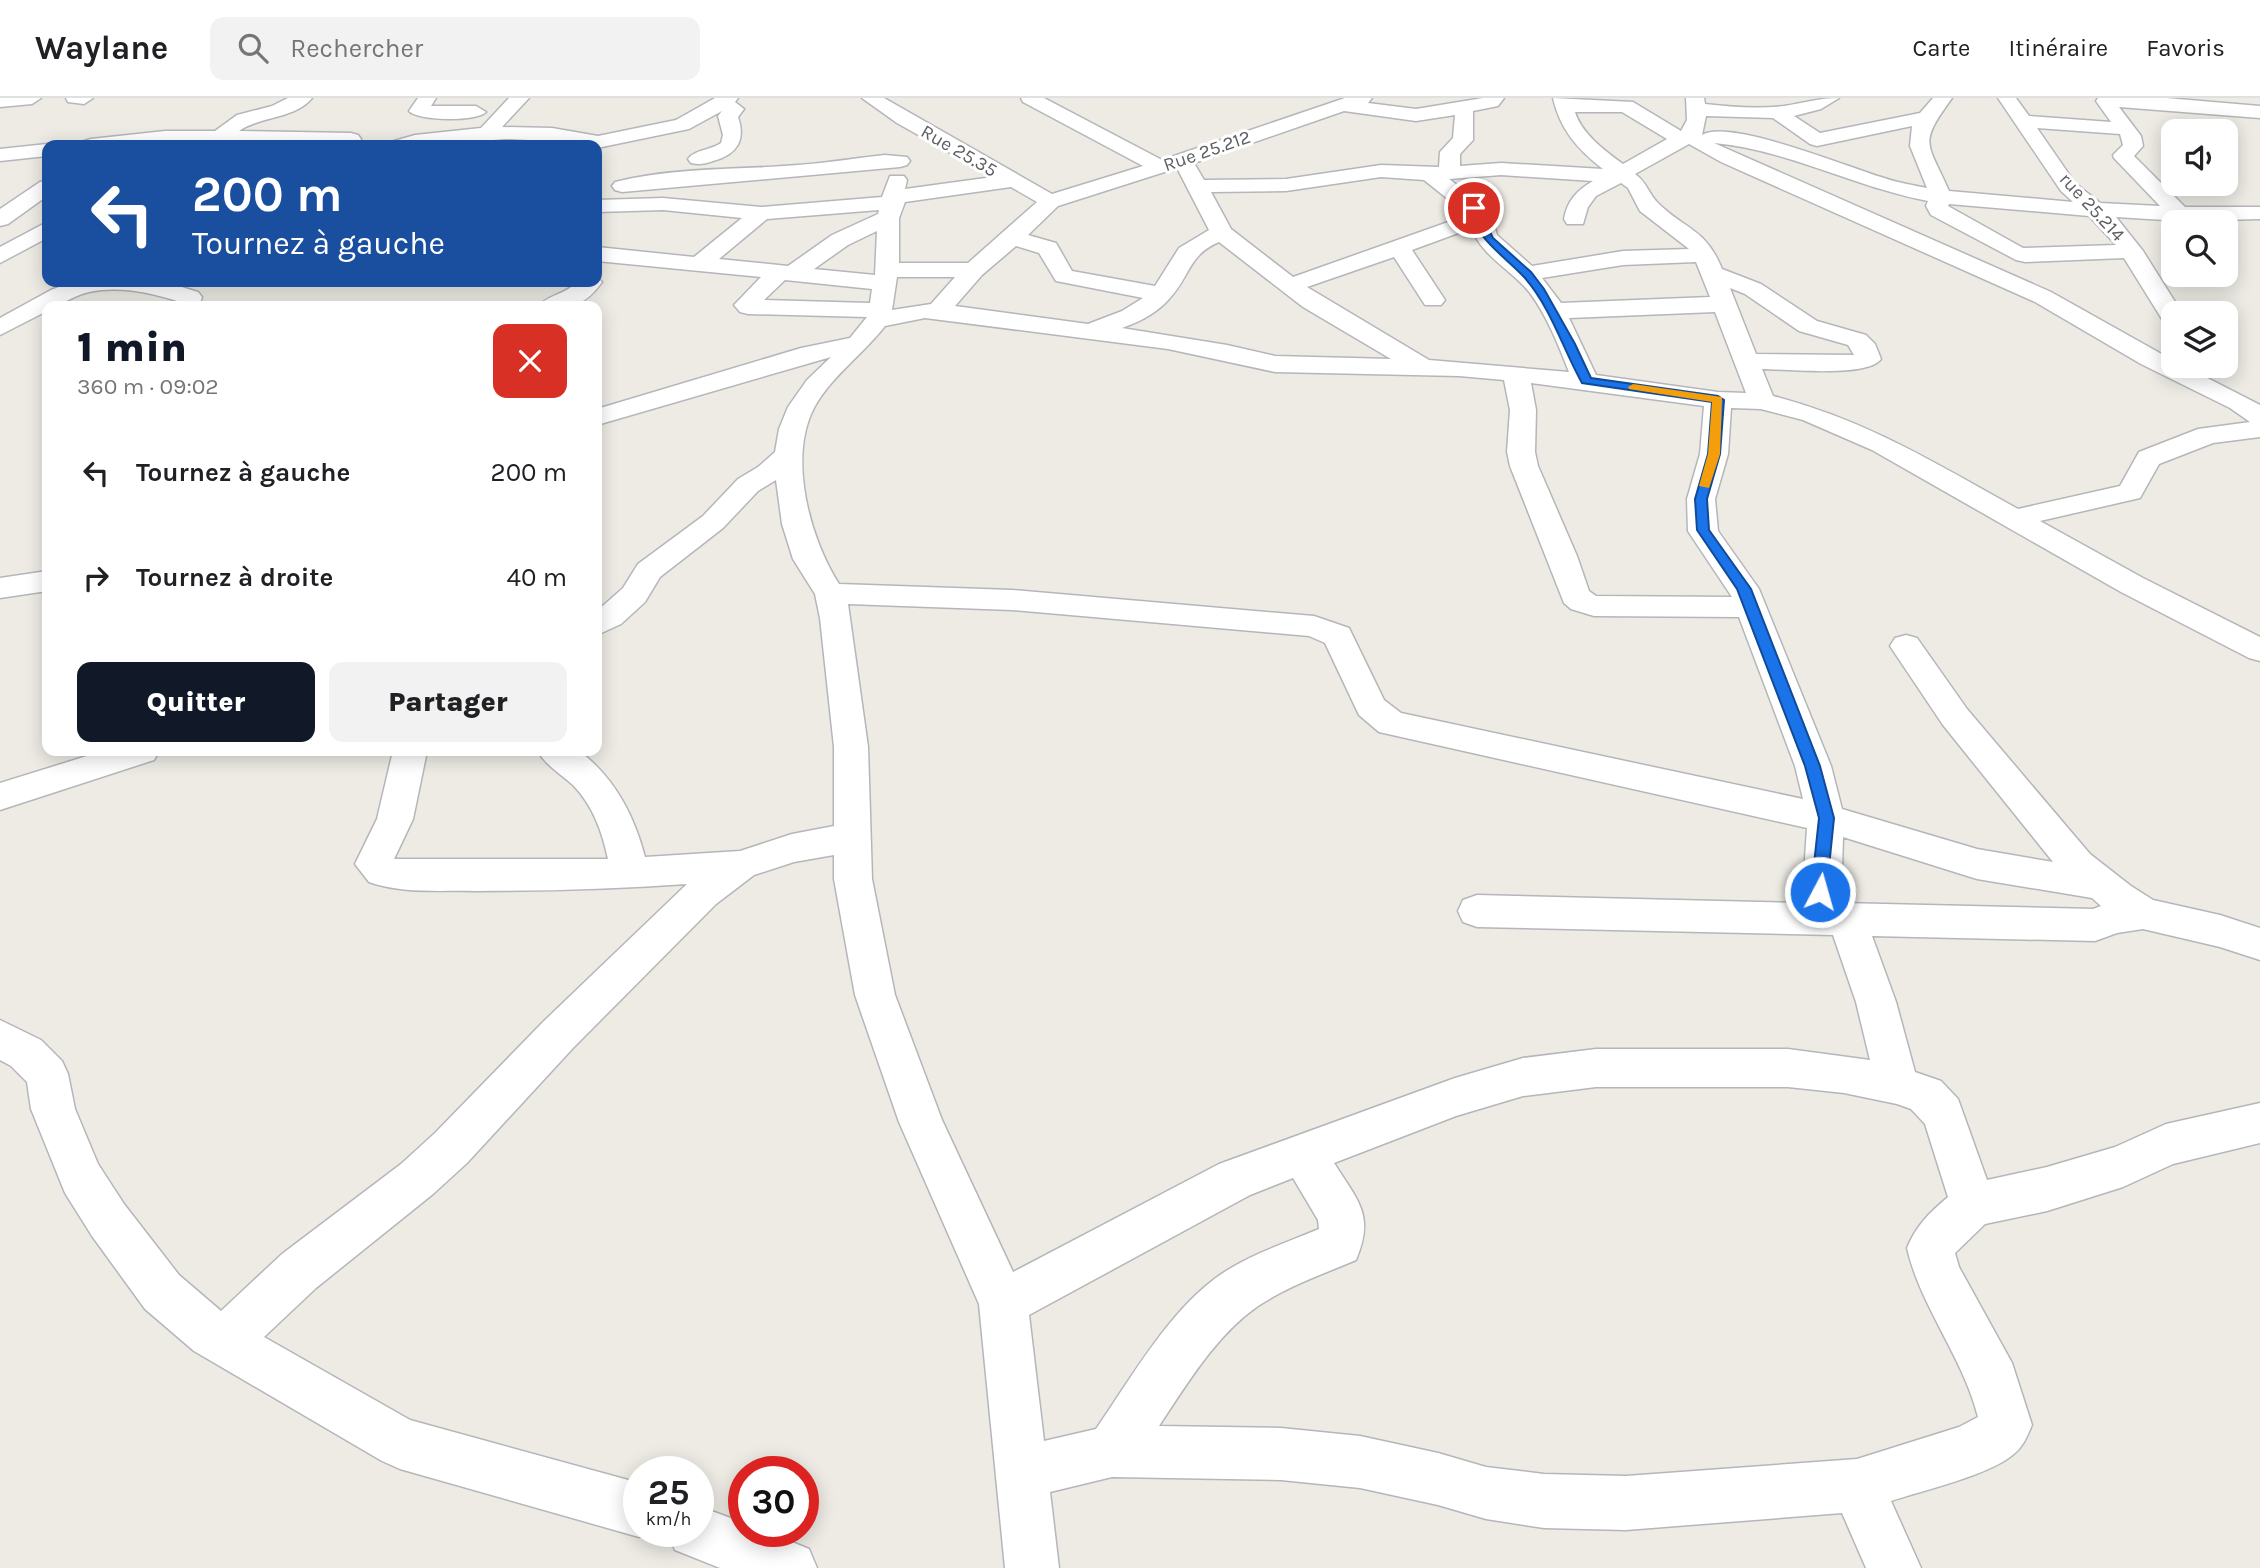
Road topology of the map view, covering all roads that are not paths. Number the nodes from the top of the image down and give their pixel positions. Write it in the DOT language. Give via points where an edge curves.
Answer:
graph roads {
  1 [pos="32,98"];
  2 [pos="75,98"];
  3 [pos="83,98"];
  4 [pos="263,98"];
  5 [pos="303,98"];
  6 [pos="427,98"];
  7 [pos="871,98"];
  8 [pos="1030,98"];
  9 [pos="1363,98"];
  10 [pos="1495,98"];
  11 [pos="1830,98"];
  12 [pos="1942,98"];
  13 [pos="1985,98"];
  14 [pos="2258,98"];
  15 [pos="0,101"];
  16 [pos="724,101"];
  17 [pos="1564,102"];
  18 [pos="1696,103"];
  19 [pos="2260,103"];
  20 [pos="513,104"];
  21 [pos="1343,105"];
  22 [pos="1463,107"];
  23 [pos="2015,109"];
  24 [pos="1776,111"];
  25 [pos="2260,112"];
  26 [pos="1925,118"];
  27 [pos="244,119"];
  28 [pos="904,119"];
  29 [pos="682,125"];
  30 [pos="2126,129"];
  31 [pos="486,135"];
  32 [pos="1688,137"];
  33 [pos="130,140"];
  34 [pos="178,140"];
  35 [pos="214,140"];
  36 [pos="276,140"];
  37 [pos="350,140"];
  38 [pos="427,140"];
  39 [pos="580,140"];
  40 [pos="602,140"];
  41 [pos="663,146"];
  42 [pos="2041,146"];
  43 [pos="2069,149"];
  44 [pos="42,151"];
  45 [pos="2100,153"];
  46 [pos="0,155"];
  47 [pos="2123,155"];
  48 [pos="698,159"];
  49 [pos="1183,160"];
  50 [pos="900,161"];
  51 [pos="645,162"];
  52 [pos="841,166"];
  53 [pos="1160,167"];
  54 [pos="1439,173"];
  55 [pos="1618,174"];
  56 [pos="1012,181"];
  57 [pos="622,186"];
  58 [pos="1195,186"];
  59 [pos="42,190"];
  60 [pos="1941,196"];
  61 [pos="1049,201"];
  62 [pos="602,204"];
  63 [pos="602,205"];
  64 [pos="892,206"];
  65 [pos="826,207"];
  66 [pos="2094,210"];
  67 [pos="2176,210"];
  68 [pos="761,212"];
  69 [pos="2161,214"];
  70 [pos="2238,214"];
  71 [pos="2260,214"];
  72 [pos="1480,218"];
  73 [pos="1575,219"];
  74 [pos="0,221"];
  75 [pos="42,222"];
  76 [pos="42,232"];
  77 [pos="1222,233"];
  78 [pos="1012,238"];
  79 [pos="1399,247"];
  80 [pos="2132,251"];
  81 [pos="605,255"];
  82 [pos="0,256"];
  83 [pos="1709,265"];
  84 [pos="697,266"];
  85 [pos="974,270"];
  86 [pos="785,274"];
  87 [pos="1527,274"];
  88 [pos="886,276"];
  89 [pos="1289,285"];
  90 [pos="73,287"];
  91 [pos="166,287"];
  92 [pos="585,287"];
  93 [pos="1161,294"];
  94 [pos="1433,300"];
  95 [pos="48,301"];
  96 [pos="188,301"];
  97 [pos="566,301"];
  98 [pos="2163,301"];
  99 [pos="42,304"];
  100 [pos="1725,304"];
  101 [pos="938,311"];
  102 [pos="1552,311"];
  103 [pos="878,315"];
  104 [pos="0,328"];
  105 [pos="1092,331"];
  106 [pos="858,344"];
  107 [pos="2161,351"];
  108 [pos="2150,359"];
  109 [pos="1746,362"];
  110 [pos="1421,365"];
  111 [pos="1516,374"];
  112 [pos="1586,381"];
  113 [pos="1718,400"];
  114 [pos="1762,401"];
  115 [pos="602,415"];
  116 [pos="2259,419"];
  117 [pos="788,454"];
  118 [pos="2015,518"];
  119 [pos="42,582"];
  120 [pos="0,588"];
  121 [pos="830,594"];
  122 [pos="1751,607"];
  123 [pos="602,621"];
  124 [pos="1906,646"];
  125 [pos="2260,650"];
  126 [pos="127,756"];
  127 [pos="409,756"];
  128 [pos="562,756"];
  129 [pos="0,797"];
  130 [pos="1826,818"];
  131 [pos="852,837"];
  132 [pos="741,865"];
  133 [pos="631,874"];
  134 [pos="2099,884"];
  135 [pos="1477,911"];
  136 [pos="2143,913"];
  137 [pos="1835,919"];
  138 [pos="2260,944"];
  139 [pos="0,1038"];
  140 [pos="1897,1085"];
  141 [pos="2260,1123"];
  142 [pos="1303,1154"];
  143 [pos="1973,1205"];
  144 [pos="1003,1303"];
  145 [pos="223,1342"];
  146 [pos="1112,1451"];
  147 [pos="1023,1472"];
  148 [pos="1857,1485"];
  149 [pos="623,1506"];
  150 [pos="714,1539"];
  151 [pos="790,1568"];
  152 [pos="1032,1568"];
  153 [pos="1894,1568"];
  1 -- 15 [label="street"];
  2 -- 3 [label="street"];
  4 -- 27 [label="street"];
  5 -- 27 [label="street"];
  6 -- 20 [label="street" via="419,111 426,114"];
  7 -- 28 [label="street, Rue 25.35"];
  8 -- 53 [label="street"];
  9 -- 21 [label="street, Rue 25.212"];
  10 -- 22 [label="street"];
  11 -- 24 [label="street" via="1805,108"];
  12 -- 26 [label="street"];
  13 -- 23 [label="street"];
  14 -- 19 [label="street"];
  16 -- 29 [label="street"];
  16 -- 48 [label="street" via="734,109 728,116 733,138 721,153"];
  17 -- 32 [label="street" via="1626,106"];
  17 -- 55 [label="street" via="1571,124"];
  18 -- 24 [label="street" via="1734,113"];
  18 -- 32 [label="street" via="1697,120"];
  20 -- 31 [label="street"];
  21 -- 22 [label="street" via="1416,115"];
  21 -- 49 [label="street, Rue 25.212"];
  22 -- 54 [label="street" via="1463,140"];
  23 -- 30 [label="street"];
  23 -- 42 [label="street, rue 25.214"];
  24 -- 26 [label="street" via="1817,140"];
  25 -- 30 [label="street" via="2105,101"];
  26 -- 60 [label="street" via="1919,130 1922,157"];
  27 -- 35 [label="street"];
  28 -- 50 [label="street"];
  28 -- 56 [label="street, Rue 25.35"];
  29 -- 40 [label="street"];
  29 -- 41 [label="street"];
  30 -- 47 [label="street" via="2133,146"];
  31 -- 38 [label="street"];
  31 -- 39 [label="street" via="561,134"];
  32 -- 55 [label="street"];
  32 -- 60 [label="street" via="1729,138 1787,150 1891,186"];
  32 -- 108 [label="street" via="2043,297"];
  33 -- 34 [label="street"];
  36 -- 37 [label="street"];
  42 -- 43 [label="street"];
  42 -- 66 [label="street, rue 25.214" via="2068,187"];
  44 -- 46 [label="street"];
  45 -- 47 [label="street"];
  47 -- 67 [label="street"];
  49 -- 53 [label="street, Rue 25.212"];
  49 -- 58 [label="street"];
  50 -- 52 [label="street"];
  50 -- 64 [label="street"];
  51 -- 57 [label="street"];
  52 -- 57 [label="street"];
  52 -- 65 [label="street" via="826,196"];
  53 -- 61 [label="street, Rue 25.212"];
  54 -- 55 [label="street" via="1501,169"];
  54 -- 58 [label="street" via="1381,172 1286,185"];
  54 -- 72 [label="street"];
  55 -- 73 [label="street" via="1589,192 1577,206"];
  55 -- 83 [label="street" via="1637,185 1648,206 1695,241"];
  56 -- 61 [label="street, Rue 25.35"];
  56 -- 64 [label="street"];
  57 -- 62 [label="street"];
  58 -- 77 [label="street"];
  59 -- 74 [label="street"];
  60 -- 66 [label="street"];
  60 -- 80 [label="street" via="1939,210 2016,253"];
  61 -- 78 [label="street"];
  63 -- 68 [label="street" via="663,204"];
  64 -- 65 [label="street"];
  64 -- 86 [label="street"];
  64 -- 88 [label="street"];
  65 -- 68 [label="street"];
  66 -- 69 [label="street"];
  66 -- 80 [label="street, rue 25.214"];
  68 -- 84 [label="street"];
  70 -- 71 [label="street"];
  72 -- 79 [label="street" via="1447,226"];
  72 -- 87 [label="street" via="1489,240"];
  74 -- 75 [label="street"];
  76 -- 82 [label="street"];
  77 -- 89 [label="street"];
  77 -- 93 [label="street" via="1192,247"];
  78 -- 85 [label="street"];
  78 -- 93 [label="street" via="1048,248 1064,276"];
  79 -- 89 [label="street"];
  79 -- 94 [label="street"];
  80 -- 98 [label="street, rue 25.214"];
  81 -- 84 [label="street"];
  83 -- 87 [label="street" via="1623,258"];
  83 -- 100 [label="street"];
  83 -- 109 [label="street" via="1808,326 1857,340 1868,359 1855,363"];
  84 -- 86 [label="street"];
  85 -- 88 [label="street"];
  85 -- 101 [label="street"];
  86 -- 88 [label="street"];
  86 -- 103 [label="street" via="746,305"];
  87 -- 102 [label="street"];
  88 -- 103 [label="street"];
  89 -- 110 [label="street" via="1338,320"];
  90 -- 95 [label="street"];
  91 -- 96 [label="street" via="190,296"];
  92 -- 97 [label="street"];
  93 -- 105 [label="street" via="1129,318"];
  99 -- 104 [label="street"];
  100 -- 102 [label="street"];
  100 -- 109 [label="street"];
  101 -- 103 [label="street"];
  101 -- 105 [label="street"];
  102 -- 112 [label="street"];
  103 -- 106 [label="street"];
  105 -- 110 [label="street" via="1292,366"];
  106 -- 115 [label="street" via="810,353"];
  106 -- 117 [label="street" via="816,385 801,407"];
  107 -- 108 [label="street"];
  108 -- 116 [label="street" via="2218,391"];
  109 -- 114 [label="street"];
  110 -- 111 [label="street"];
  111 -- 112 [label="street"];
  111 -- 122 [label="street" via="1523,410 1521,458 1575,596 1594,606"];
  112 -- 113 [label="street"];
  113 -- 114 [label="street"];
  113 -- 122 [label="street" via="1714,454 1701,499 1703,530 1744,589"];
  114 -- 118 [label="street" via="1849,429"];
  116 -- 118 [label="street" via="2149,458 2130,492"];
  117 -- 121 [label="street" via="797,524 808,559"];
  117 -- 123 [label="street" via="748,485 713,522 649,571 635,595"];
  118 -- 125 [label="street"];
  119 -- 120 [label="street"];
  121 -- 130 [label="street" via="1051,601 1314,626 1338,635 1371,707 1391,723"];
  121 -- 131 [label="street" via="846,688"];
  122 -- 130 [label="street" via="1813,766"];
  124 -- 134 [label="street" via="1962,725 2077,864"];
  126 -- 129 [label="street"];
  127 -- 133 [label="street" via="395,819 374,864 382,872 550,877"];
  128 -- 133 [label="street" via="582,771 610,807"];
  130 -- 134 [label="street" via="1977,864"];
  130 -- 137 [label="street" via="1820,892"];
  131 -- 132 [label="street" via="792,848"];
  131 -- 144 [label="street" via="853,879 875,995 921,1122"];
  132 -- 133 [label="street"];
  132 -- 145 [label="street" via="702,893 662,931 451,1148 299,1271"];
  134 -- 136 [label="street"];
  135 -- 137 [label="street"];
  136 -- 137 [label="street" via="2095,925"];
  136 -- 138 [label="street"];
  137 -- 140 [label="street" via="1876,1002"];
  139 -- 145 [label="street" via="26,1053 47,1074 53,1109 80,1178 108,1220 162,1292"];
  140 -- 142 [label="street" via="1788,1068 1597,1068 1523,1077 1455,1097"];
  140 -- 143 [label="street" via="1926,1095 1943,1113"];
  141 -- 143 [label="street" via="2166,1145 2123,1167 2047,1189"];
  142 -- 144 [label="street" via="1235,1179"];
  142 -- 146 [label="street" via="1340,1213 1339,1244 1229,1298 1196,1333"];
  143 -- 148 [label="street" via="1942,1231 1930,1248 1937,1275 1994,1381 2006,1425 1995,1437 1966,1451"];
  144 -- 147 [label="street"];
  145 -- 149 [label="street" via="400,1443"];
  146 -- 147 [label="street"];
  146 -- 148 [label="street" via="1326,1457 1486,1493 1544,1501 1626,1503"];
  147 -- 152 [label="street"];
  148 -- 153 [label="street"];
  150 -- 151 [label="street"];
}
